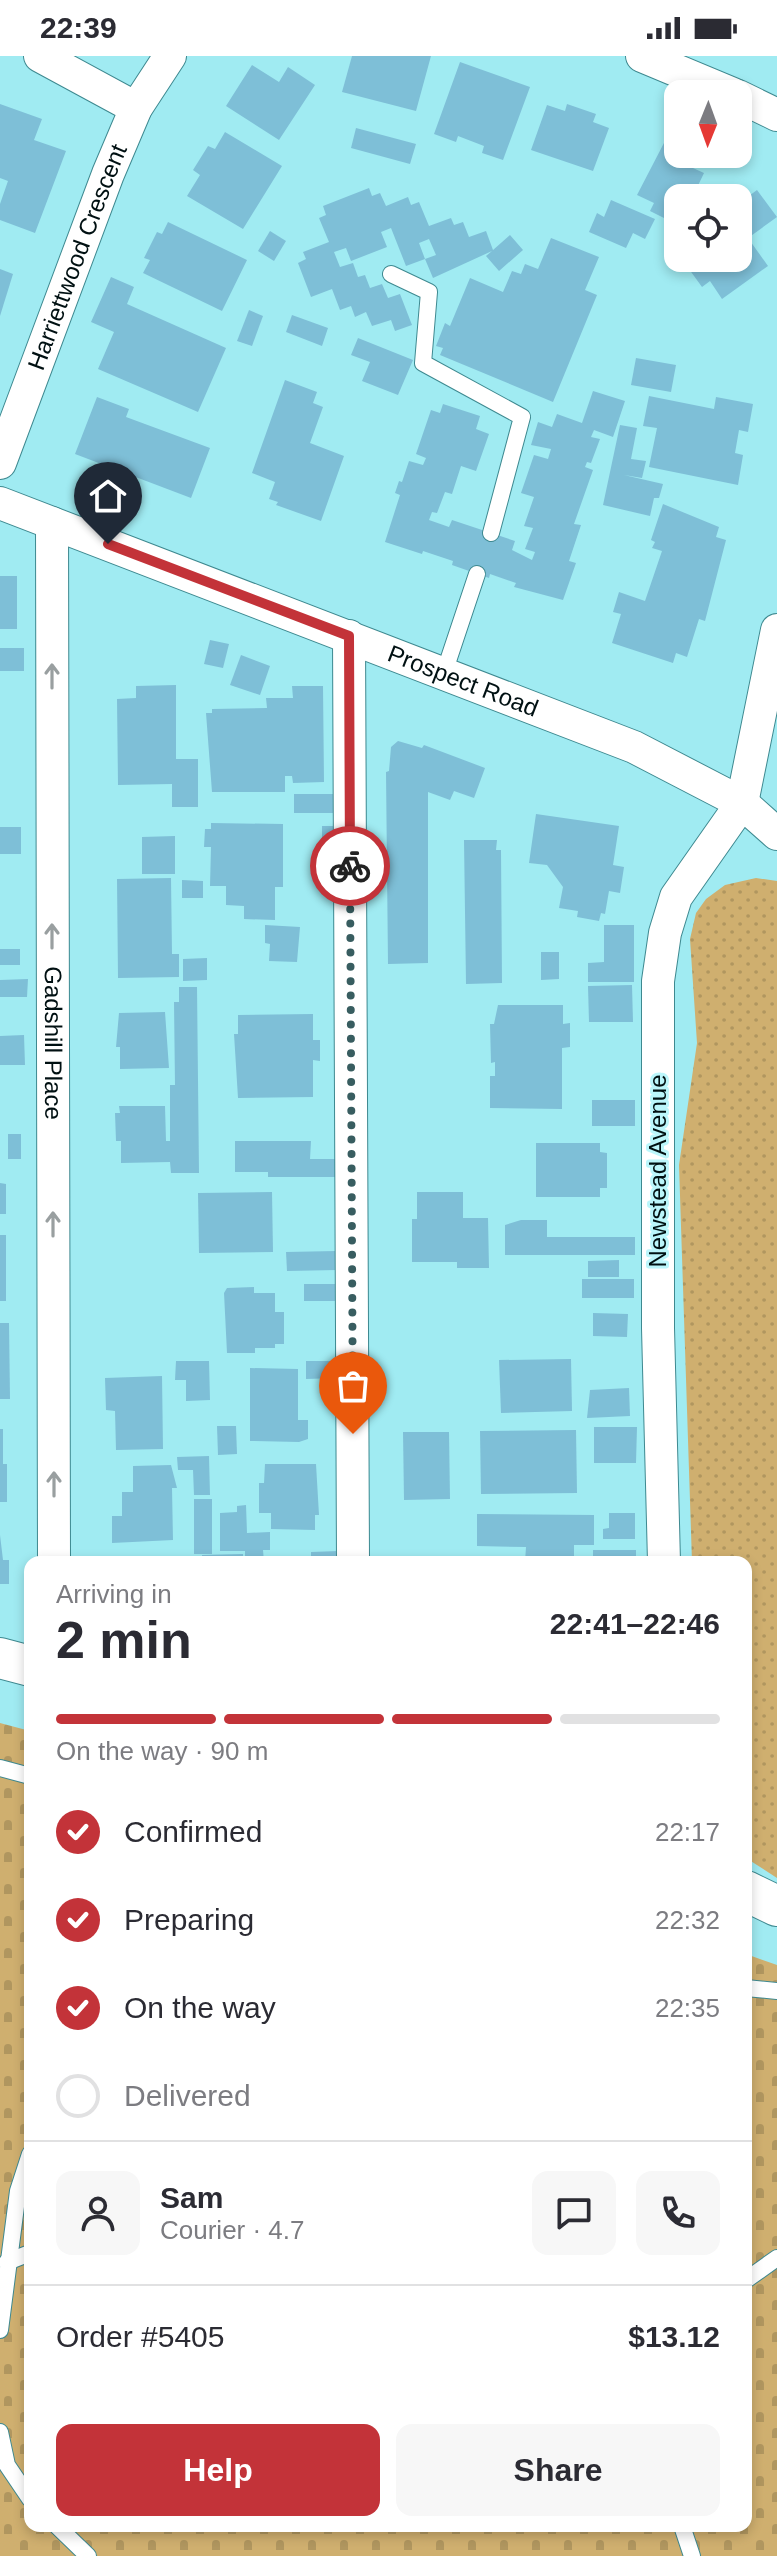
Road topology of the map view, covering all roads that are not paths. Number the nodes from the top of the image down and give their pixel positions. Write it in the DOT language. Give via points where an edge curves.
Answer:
graph roads {
  1 [pos="40,56"];
  2 [pos="170,56"];
  3 [pos="642,56"];
  4 [pos="699,80"];
  5 [pos="752,103"];
  6 [pos="136,108"];
  7 [pos="777,115"];
  8 [pos="391,274"];
  9 [pos="0,463"];
  10 [pos="0,503"];
  11 [pos="52,523"];
  12 [pos="491,533"];
  13 [pos="477,574"];
  14 [pos="777,630"];
  15 [pos="349,636"];
  16 [pos="444,673"];
  17 [pos="742,803"];
  18 [pos="777,834"];
  19 [pos="54,1556"];
  20 [pos="353,1556"];
  21 [pos="664,1556"];
  22 [pos="0,1658"];
  23 [pos="24,1664"];
  24 [pos="0,1768"];
  25 [pos="24,1774"];
  26 [pos="752,1894"];
  27 [pos="777,1906"];
  28 [pos="752,1989"];
  29 [pos="777,1991"];
  30 [pos="24,2172"];
  31 [pos="24,2255"];
  32 [pos="777,2258"];
  33 [pos="7,2262"];
  34 [pos="752,2276"];
  35 [pos="0,2330"];
  36 [pos="0,2432"];
  37 [pos="24,2490"];
  38 [pos="63,2532"];
  39 [pos="684,2532"];
  40 [pos="88,2556"];
  41 [pos="692,2556"];
  1 -- 6 [label="street"];
  2 -- 6 [label="street, Harriettwood Crescent"];
  3 -- 4 [label="street"];
  5 -- 7 [label="street"];
  6 -- 9 [label="street, Harriettwood Crescent"];
  8 -- 12 [label="lane" via="429,292 423,363 522,417"];
  10 -- 11 [label="street, Prospect Road"];
  11 -- 15 [label="street, Prospect Road"];
  19 -- 11 [label="street, Gadshill Place, one-way"];
  13 -- 16 [label="lane"];
  14 -- 17 [label="street"];
  15 -- 16 [label="street, Prospect Road"];
  15 -- 20 [label="street"];
  16 -- 17 [label="street, Prospect Road" via="634,747"];
  17 -- 18 [label="street, Prospect Road"];
  17 -- 21 [label="street, Newstead Avenue" via="676,897 658,981"];
  22 -- 23 [label="street"];
  24 -- 25 [label="lane"];
  26 -- 27 [label="street"];
  28 -- 29 [label="lane"];
  30 -- 33 [label="lane"];
  31 -- 33 [label="lane"];
  32 -- 34 [label="lane"];
  33 -- 35 [label="lane"];
  36 -- 37 [label="lane" via="7,2465"];
  38 -- 40 [label="lane"];
  39 -- 41 [label="lane"];
}
